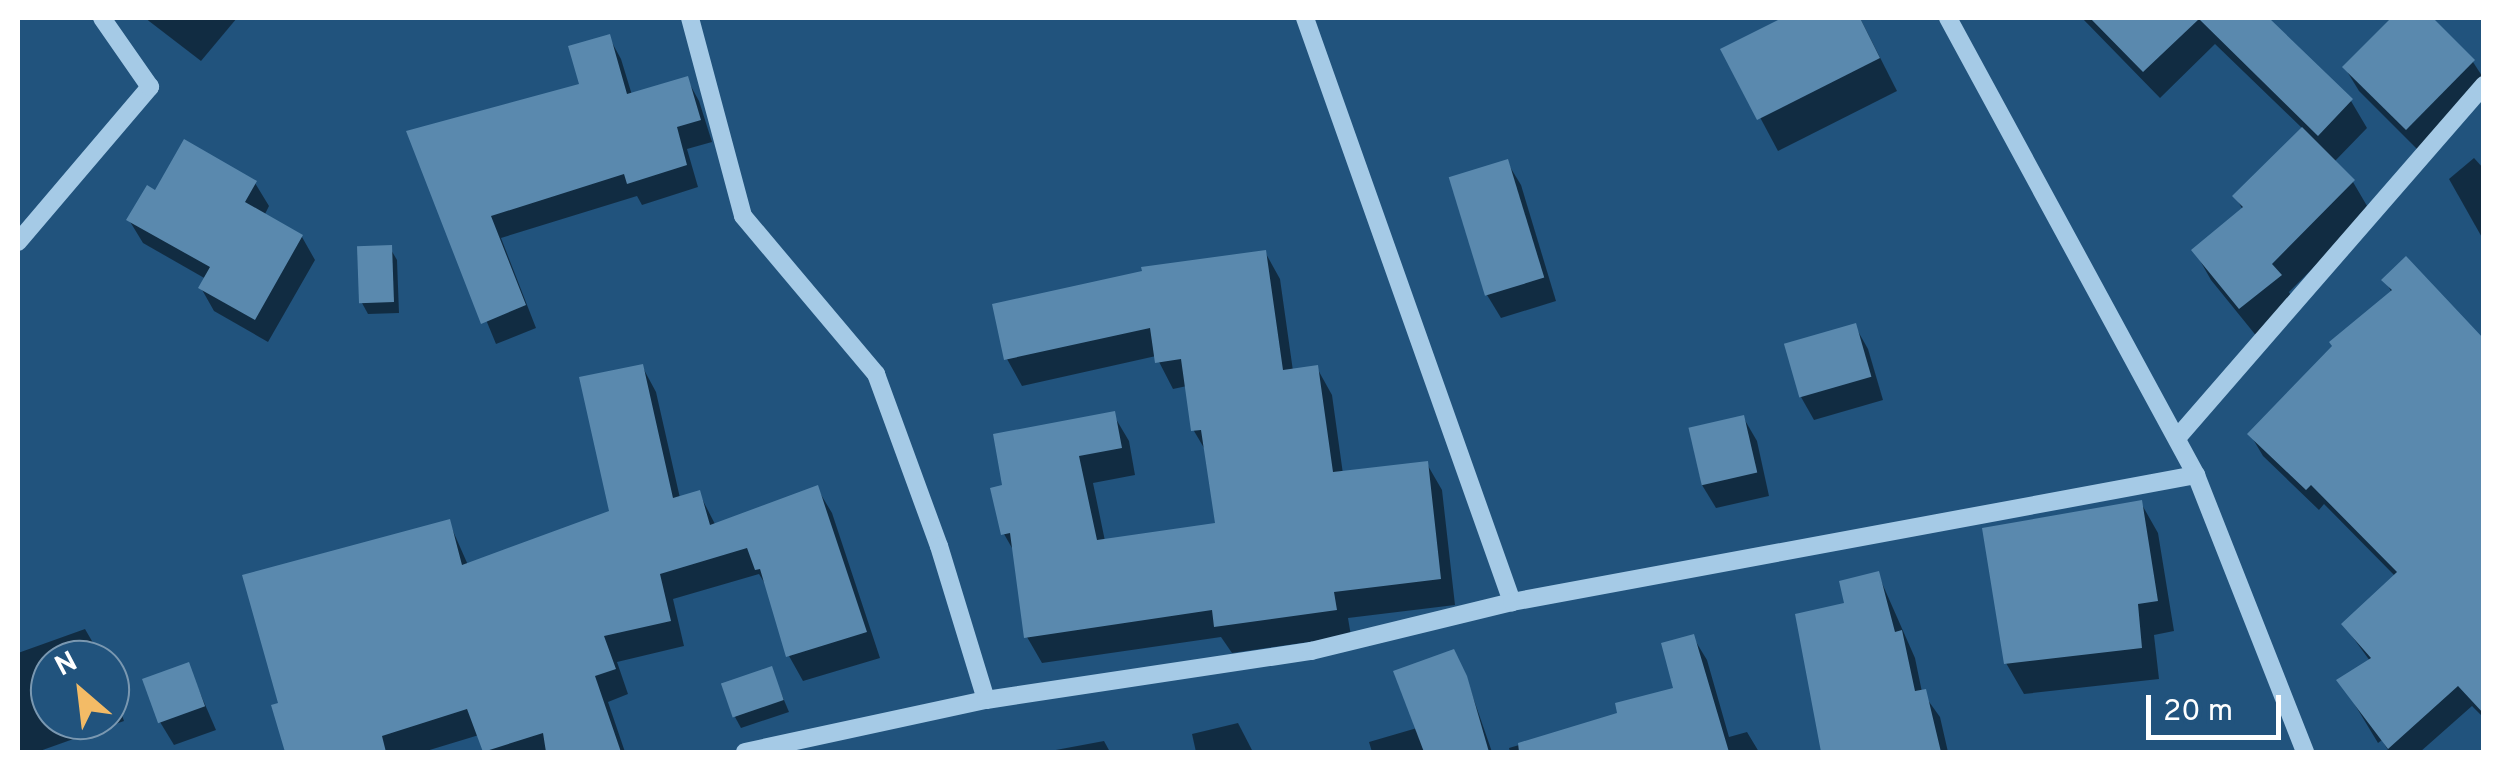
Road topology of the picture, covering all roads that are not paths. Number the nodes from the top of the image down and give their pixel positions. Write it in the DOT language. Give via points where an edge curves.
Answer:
graph roads {
  1 [pos="102,18"];
  2 [pos="690,18"];
  3 [pos="1305,18"];
  4 [pos="1948,18"];
  5 [pos="2484,86"];
  6 [pos="18,242"];
  7 [pos="2178,438"];
  8 [pos="2196,475"];
  9 [pos="1512,602"];
  10 [pos="986,700"];
  11 [pos="745,752"];
  12 [pos="2304,752"];
  1 -- 6 [label="street" via="150,88"];
  2 -- 10 [label="street" via="744,216 876,374 940,546"];
  3 -- 9 [label="street"];
  4 -- 7 [label="street"];
  5 -- 7 [label="street"];
  7 -- 8 [label="street"];
  8 -- 9 [label="street"];
  8 -- 12 [label="street"];
  9 -- 10 [label="street" via="1311,651"];
  10 -- 11 [label="street"];
}
